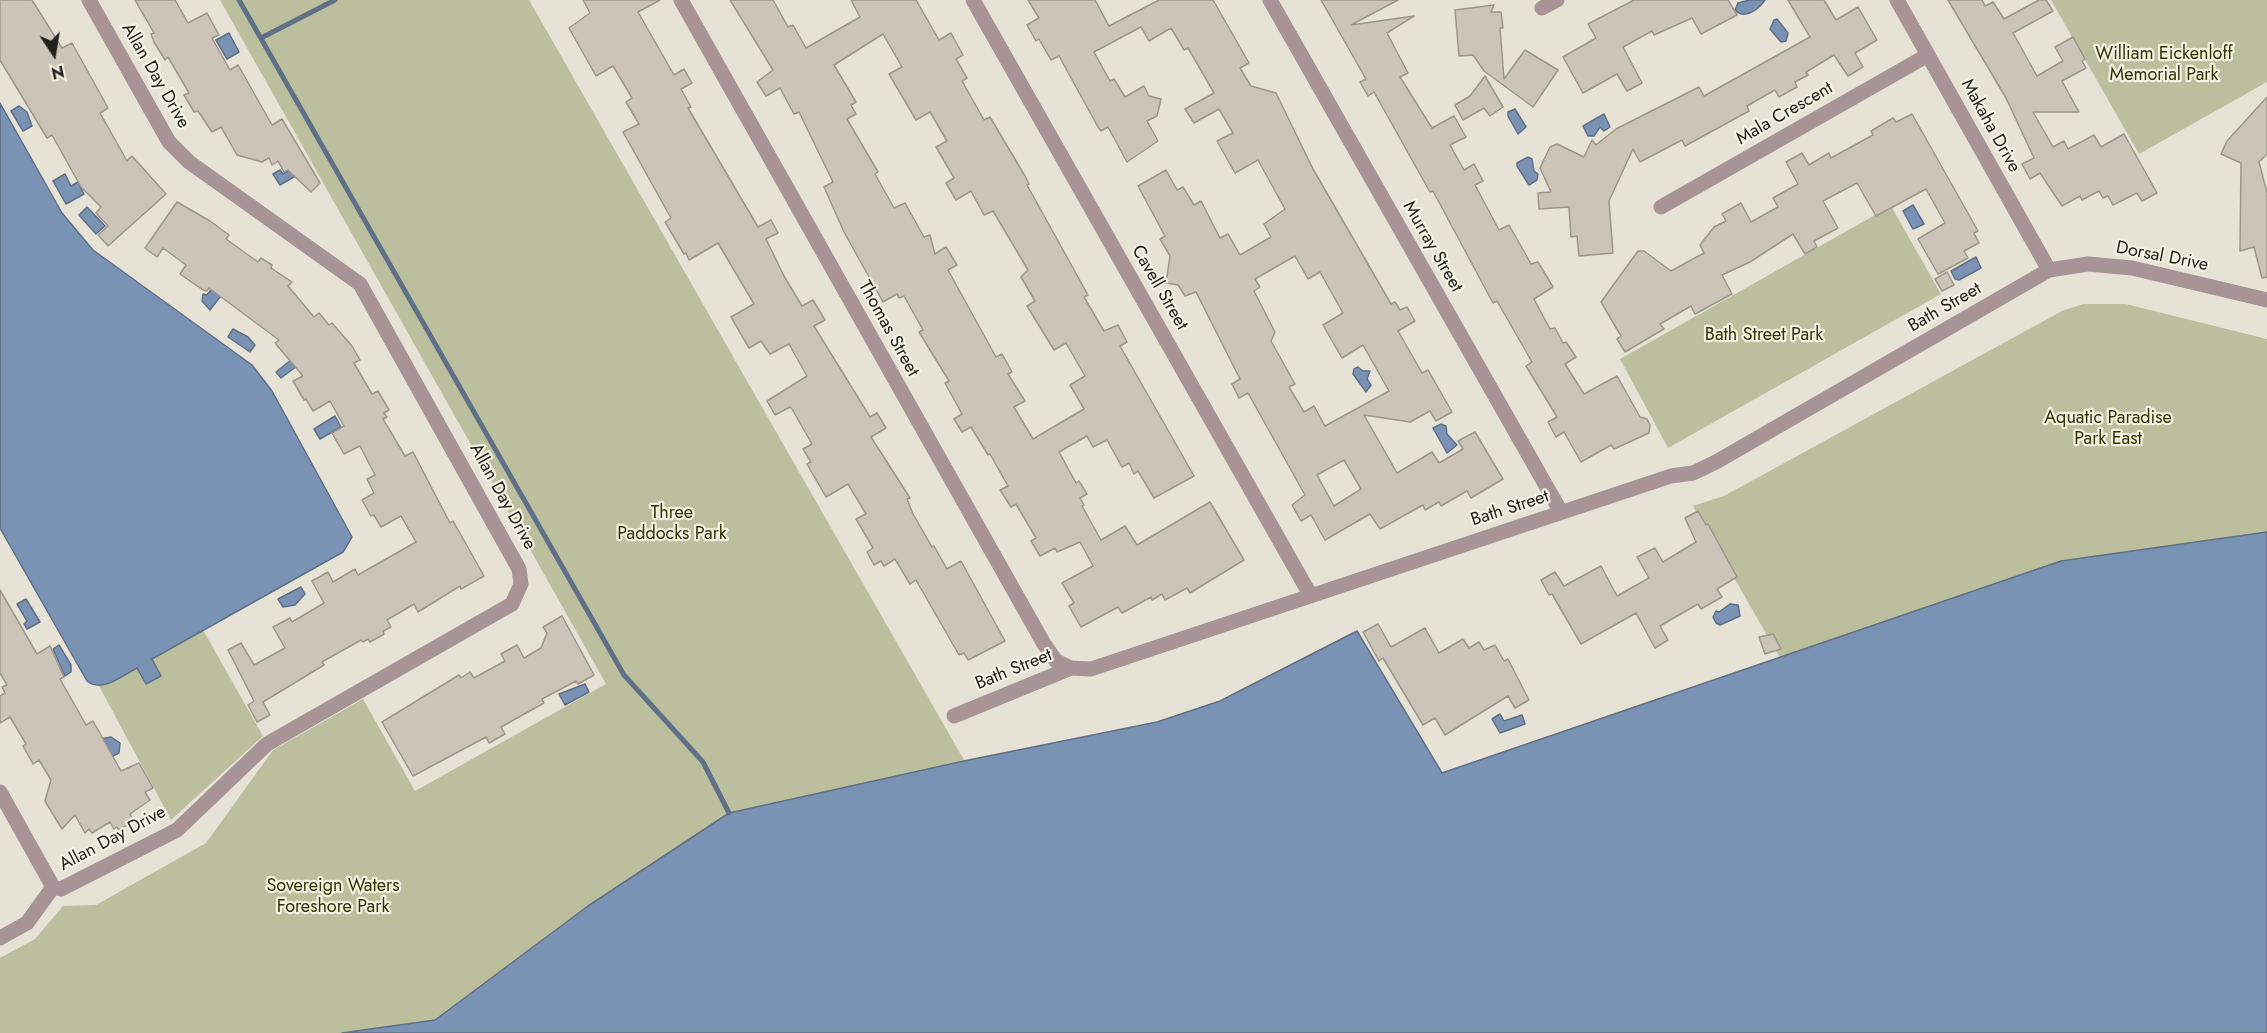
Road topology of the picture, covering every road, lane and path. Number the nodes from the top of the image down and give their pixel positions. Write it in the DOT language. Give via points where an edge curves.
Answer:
graph roads {
  1 [pos="89,0"];
  2 [pos="681,0"];
  3 [pos="973,0"];
  4 [pos="1270,0"];
  5 [pos="1557,0"];
  6 [pos="1897,0"];
  7 [pos="1542,8"];
  8 [pos="1928,55"];
  9 [pos="1661,207"];
  10 [pos="2049,270"];
  11 [pos="2267,300"];
  12 [pos="1561,512"];
  13 [pos="1311,596"];
  14 [pos="1071,668"];
  15 [pos="954,716"];
  16 [pos="0,792"];
  17 [pos="53,887"];
  18 [pos="0,938"];
  1 -- 17 [label="street, Allan Day Drive" via="170,142 189,162 360,284 519,569 521,584 512,604 267,744 170,835 62,889"];
  2 -- 14 [label="street, Thomas Street" via="1044,644 1056,661"];
  3 -- 13 [label="street, Cavell Street"];
  4 -- 12 [label="street, Murray Street"];
  5 -- 7 [label="street"];
  6 -- 8 [label="street, Makaha Drive"];
  8 -- 9 [label="street, Mala Crescent"];
  8 -- 10 [label="street, Makaha Drive"];
  10 -- 11 [label="street, Dorsal Drive" via="2088,264 2132,268"];
  10 -- 12 [label="street, Bath Street" via="1716,462 1693,473 1671,476"];
  12 -- 13 [label="street, Bath Street"];
  13 -- 14 [label="street, Bath Street" via="1091,669"];
  14 -- 15 [label="street, Bath Street"];
  16 -- 17 [label="street"];
  17 -- 18 [label="street, Allan Day Drive" via="27,923"];
}
